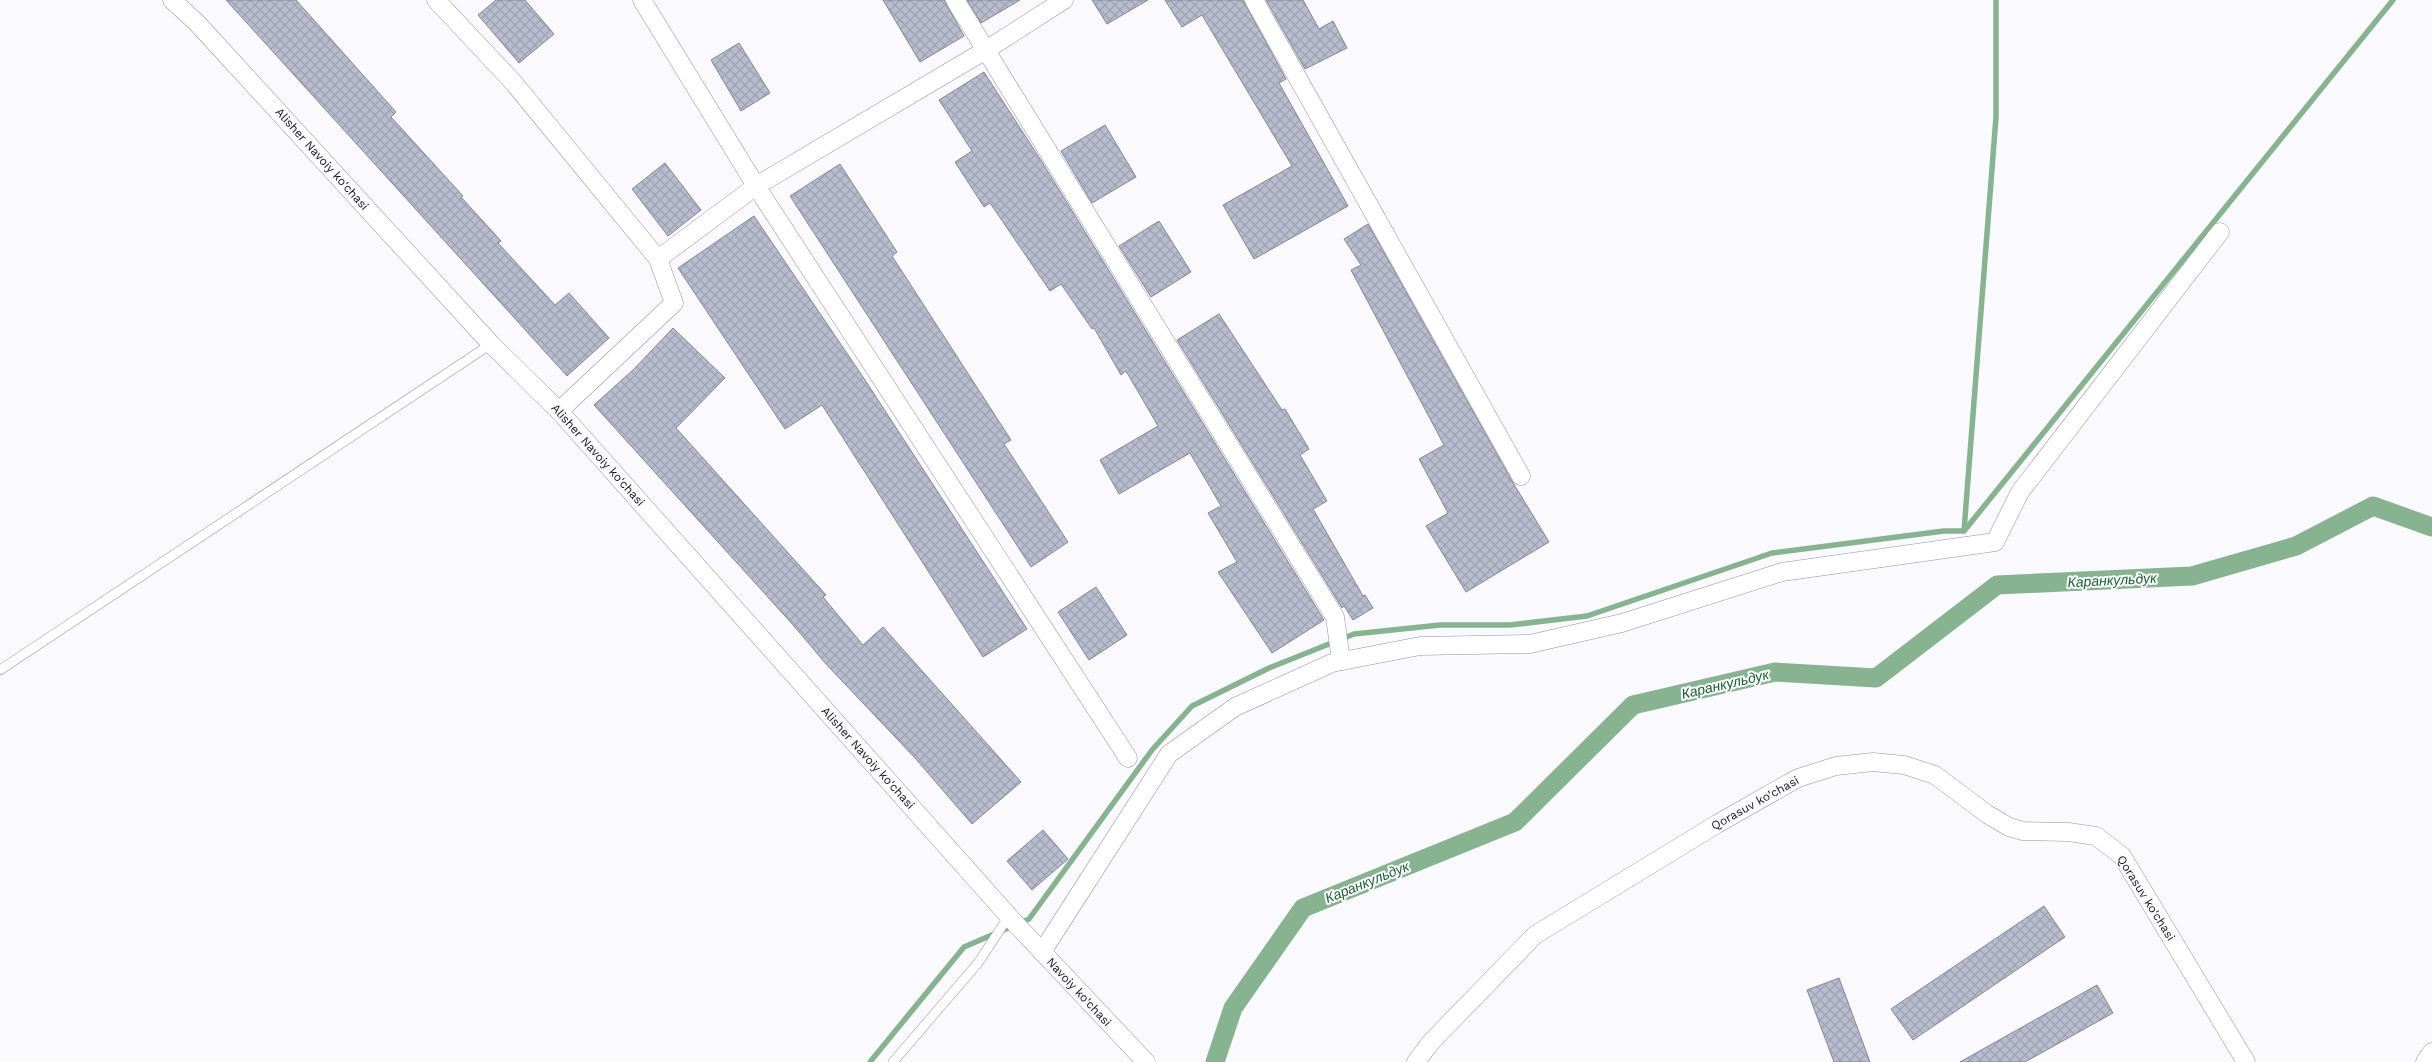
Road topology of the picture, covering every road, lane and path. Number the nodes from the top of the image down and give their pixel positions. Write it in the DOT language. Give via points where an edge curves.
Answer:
graph roads {
  1 [pos="172,0"];
  2 [pos="436,0"];
  3 [pos="642,0"];
  4 [pos="955,0"];
  5 [pos="1064,0"];
  6 [pos="1254,0"];
  7 [pos="986,50"];
  8 [pos="756,186"];
  9 [pos="2220,232"];
  10 [pos="658,259"];
  11 [pos="491,344"];
  12 [pos="559,411"];
  13 [pos="1521,476"];
  14 [pos="1341,662"];
  15 [pos="0,670"];
  16 [pos="1128,758"];
  17 [pos="1011,919"];
  18 [pos="1042,952"];
  19 [pos="2432,1052"];
  20 [pos="894,1062"];
  21 [pos="1146,1062"];
  22 [pos="1416,1062"];
  23 [pos="2246,1062"];
  24 [pos="2425,1062"];
  1 -- 11 [label="street, Alisher Navoiy ko'chasi" via="197,23"];
  2 -- 10 [label="street" via="513,82"];
  3 -- 8 [label="street"];
  4 -- 7 [label="street"];
  5 -- 7 [label="street"];
  6 -- 13 [label="street"];
  7 -- 8 [label="street"];
  7 -- 14 [label="street" via="1335,617"];
  8 -- 10 [label="street"];
  8 -- 16 [label="street"];
  9 -- 14 [label="street" via="2020,492 1996,542 1782,572 1622,623 1530,644 1420,646"];
  10 -- 12 [label="street" via="674,303"];
  11 -- 12 [label="street, Alisher Navoiy ko'chasi"];
  11 -- 15 [label="lane"];
  12 -- 17 [label="street, Alisher Navoiy ko'chasi"];
  14 -- 18 [label="street" via="1332,663 1235,707 1169,754"];
  17 -- 18 [label="street, Navoiy ko'chasi"];
  17 -- 20 [label="lane"];
  18 -- 21 [label="street, Navoiy ko'chasi"];
  19 -- 24 [label="street"];
  22 -- 23 [label="street, Qorasuv ko'chasi" via="1431,1042 1535,935 1798,778 1836,766 1873,762 1904,765 1935,776 2009,827 2023,831 2082,833 2096,836 2110,845 2122,856"];
}
